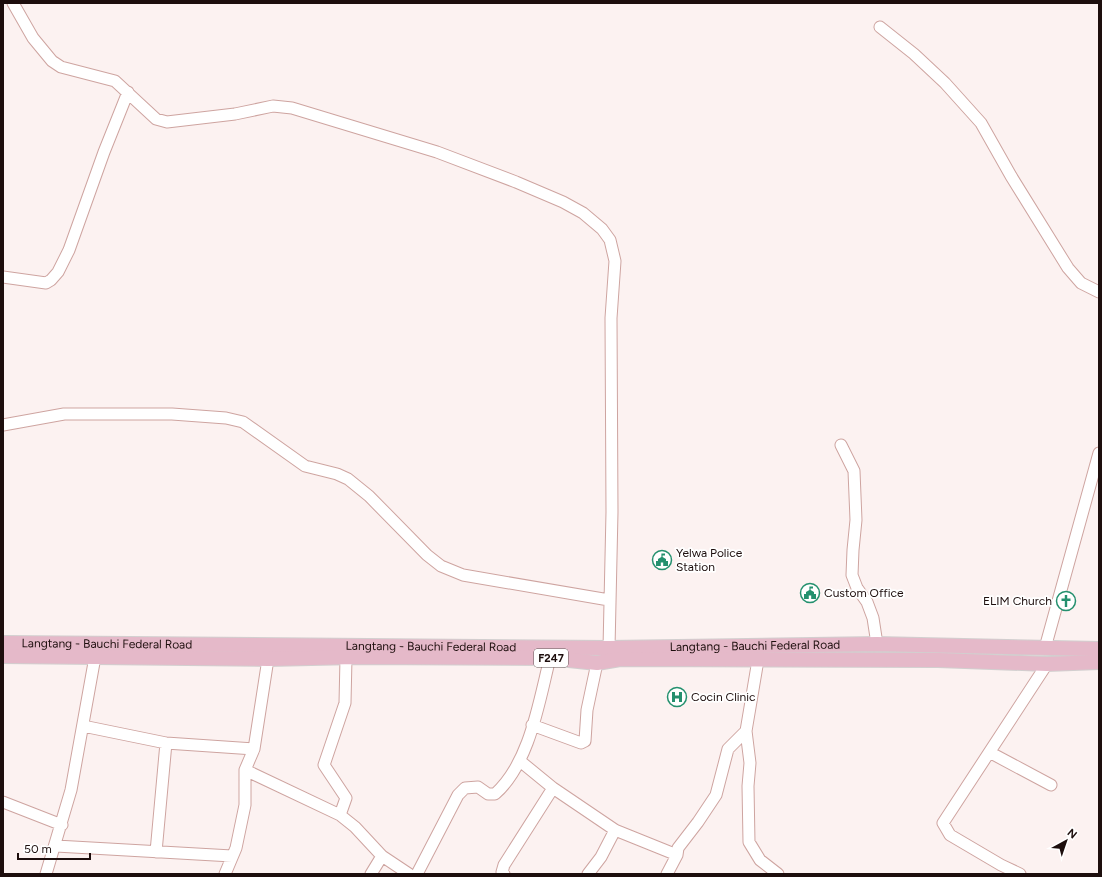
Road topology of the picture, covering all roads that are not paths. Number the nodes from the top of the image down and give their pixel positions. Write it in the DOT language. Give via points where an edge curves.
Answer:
graph roads {
  1 [pos="13,3"];
  2 [pos="880,27"];
  3 [pos="128,92"];
  4 [pos="3,277"];
  5 [pos="1099,292"];
  6 [pos="3,425"];
  7 [pos="841,445"];
  8 [pos="1099,453"];
  9 [pos="609,600"];
  10 [pos="3,643"];
  11 [pos="877,644"];
  12 [pos="609,648"];
  13 [pos="1044,648"];
  14 [pos="1099,649"];
  15 [pos="3,656"];
  16 [pos="95,657"];
  17 [pos="346,658"];
  18 [pos="550,658"];
  19 [pos="268,659"];
  20 [pos="758,660"];
  21 [pos="1099,662"];
  22 [pos="597,663"];
  23 [pos="1047,664"];
  24 [pos="532,725"];
  25 [pos="83,726"];
  26 [pos="746,731"];
  27 [pos="166,743"];
  28 [pos="254,749"];
  29 [pos="991,753"];
  30 [pos="520,761"];
  31 [pos="245,770"];
  32 [pos="1051,785"];
  33 [pos="553,788"];
  34 [pos="3,802"];
  35 [pos="340,814"];
  36 [pos="62,825"];
  37 [pos="615,830"];
  38 [pos="56,846"];
  39 [pos="156,852"];
  40 [pos="677,855"];
  41 [pos="232,856"];
  42 [pos="382,856"];
  43 [pos="46,874"];
  44 [pos="225,874"];
  45 [pos="371,874"];
  46 [pos="409,874"];
  47 [pos="417,874"];
  48 [pos="504,874"];
  49 [pos="588,874"];
  50 [pos="667,874"];
  51 [pos="778,874"];
  52 [pos="1020,874"];
  1 -- 3 [label="street" via="33,38 52,62 61,67 115,81"];
  2 -- 5 [label="street" via="945,83 981,123 1068,268 1081,283"];
  3 -- 4 [label="street" via="69,250 58,272 46,282"];
  3 -- 9 [label="street" via="156,119 167,122 235,114 273,106 292,108 437,152 516,182 563,202 583,213 602,229 610,240 615,261 611,318 612,512"];
  6 -- 9 [label="street" via="64,414 172,414 226,418 243,422 305,466 348,479 441,566 463,576"];
  7 -- 11 [label="street" via="854,471 856,520 852,575 873,618"];
  8 -- 13 [label="street"];
  9 -- 12 [label="street"];
  10 -- 12 [label="main road, Langtang - Bauchi Federal Road / F247"];
  11 -- 12 [label="main road, Langtang - Bauchi Federal Road / F247"];
  11 -- 13 [label="main road, Langtang - Bauchi Federal Road / F247"];
  13 -- 14 [label="main road, Langtang - Bauchi Federal Road / F247"];
  15 -- 16 [label="main road, F247"];
  16 -- 19 [label="main road, F247"];
  16 -- 25 [label="street"];
  17 -- 18 [label="main road, F247"];
  17 -- 19 [label="main road, F247"];
  17 -- 35 [label="street" via="345,703 324,765 346,798"];
  18 -- 22 [label="main road, F247"];
  18 -- 24 [label="street"];
  19 -- 28 [label="street"];
  20 -- 22 [label="main road, F247" via="620,659"];
  20 -- 23 [label="main road, F247" via="938,660"];
  20 -- 26 [label="street"];
  21 -- 23 [label="main road, F247"];
  22 -- 24 [label="street" via="587,710 585,741 581,743"];
  23 -- 29 [label="street"];
  24 -- 30 [label="street"];
  25 -- 27 [label="street"];
  25 -- 36 [label="street"];
  26 -- 40 [label="street" via="728,749 716,795 678,848"];
  26 -- 51 [label="street" via="750,763 749,842 760,860"];
  27 -- 28 [label="street"];
  27 -- 39 [label="street"];
  28 -- 31 [label="street"];
  29 -- 32 [label="street"];
  29 -- 52 [label="street" via="943,823 950,835"];
  30 -- 33 [label="street"];
  30 -- 47 [label="street" via="495,794 488,794 478,787 465,788 458,795"];
  31 -- 35 [label="street"];
  31 -- 41 [label="street" via="245,805"];
  33 -- 37 [label="street"];
  33 -- 48 [label="street" via="504,865"];
  34 -- 36 [label="street"];
  35 -- 42 [label="street"];
  36 -- 38 [label="street"];
  37 -- 40 [label="street"];
  37 -- 49 [label="street" via="601,857"];
  38 -- 39 [label="street"];
  38 -- 43 [label="street"];
  39 -- 41 [label="street"];
  40 -- 50 [label="street"];
  41 -- 44 [label="street"];
  42 -- 45 [label="street"];
  42 -- 46 [label="street"];
}
